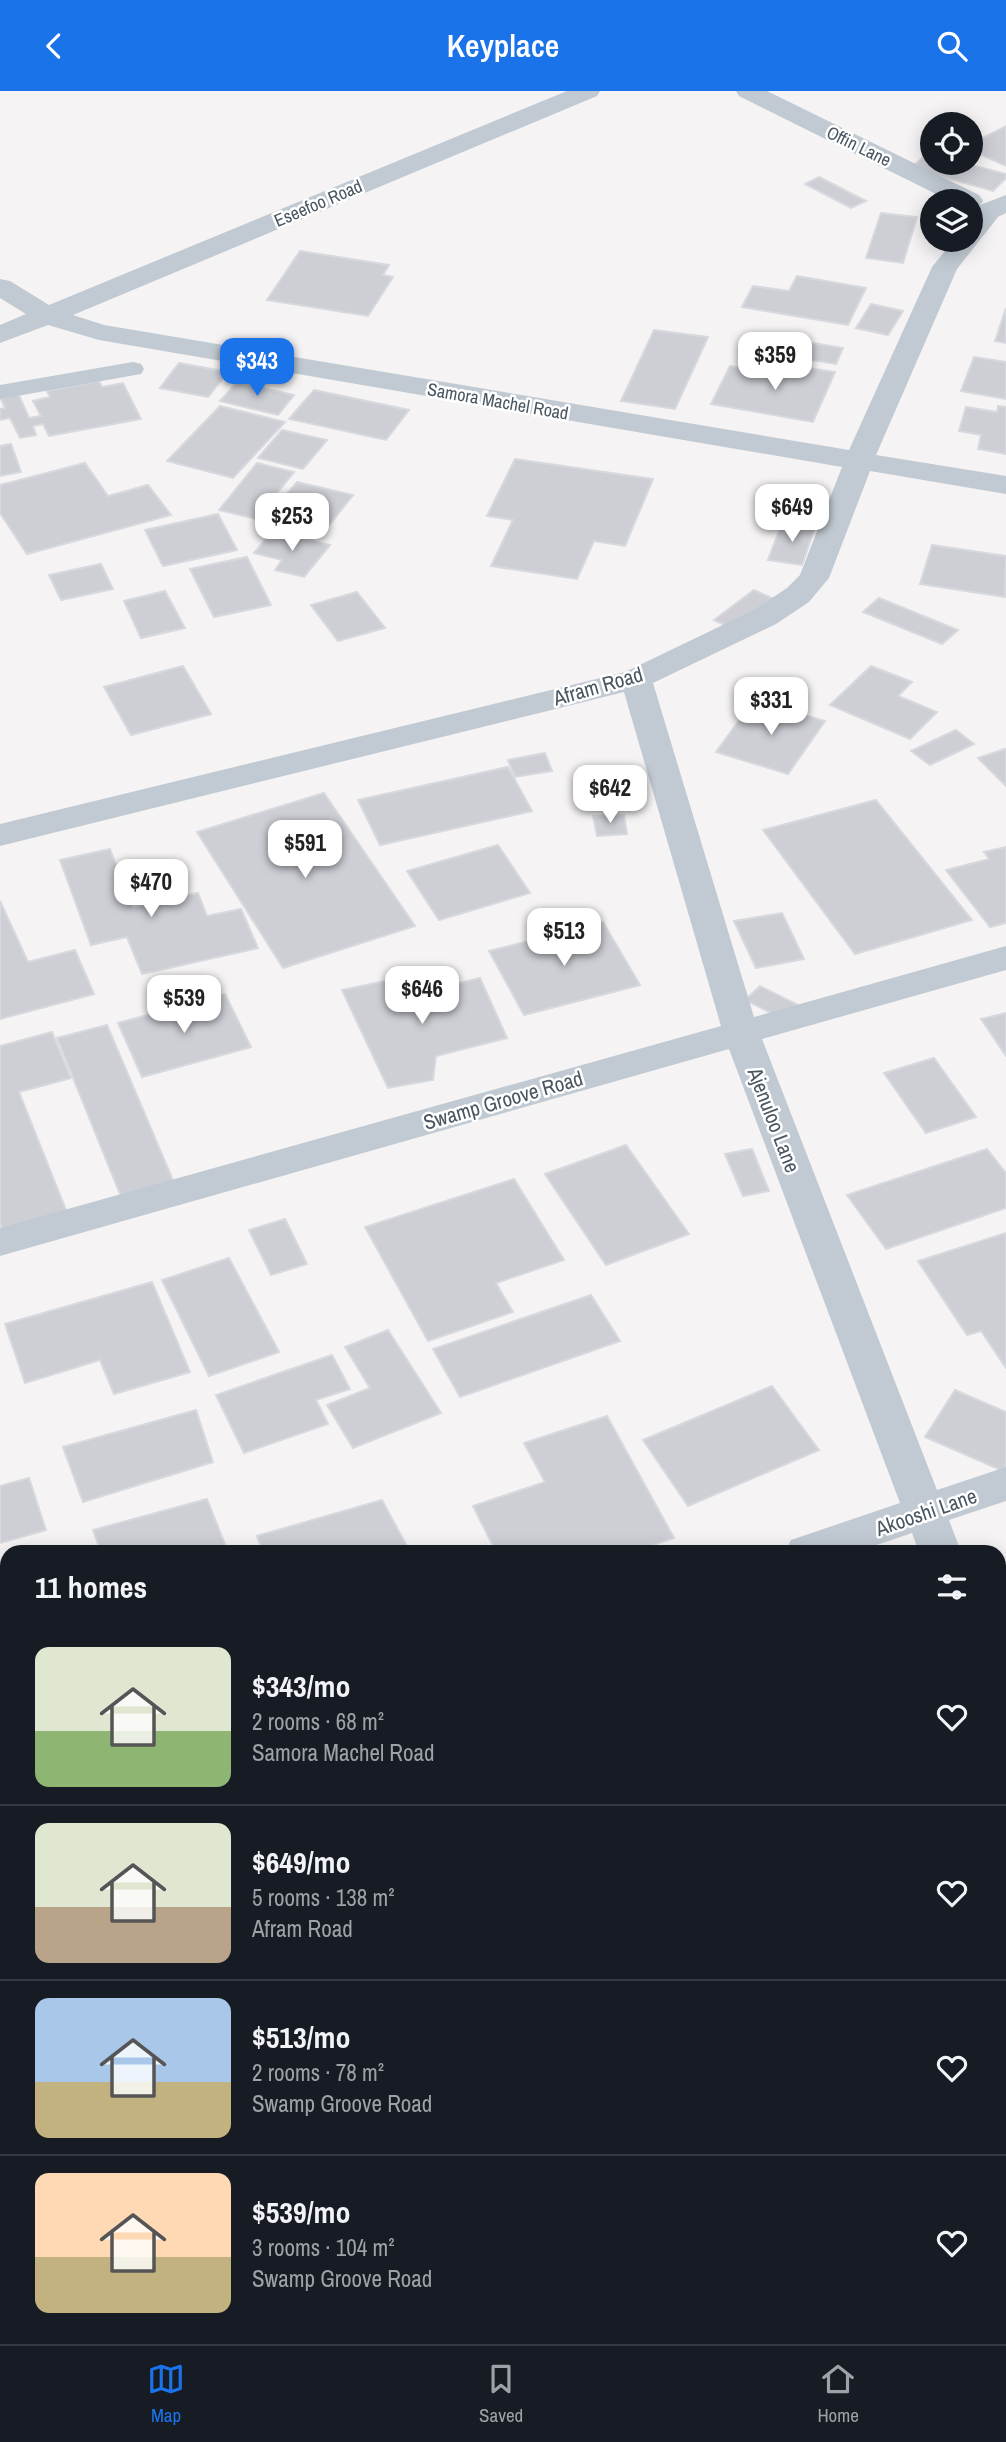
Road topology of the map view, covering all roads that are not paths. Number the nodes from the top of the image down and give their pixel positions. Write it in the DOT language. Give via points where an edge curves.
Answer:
graph roads {
  1 [pos="588,91"];
  2 [pos="748,91"];
  3 [pos="989,206"];
  4 [pos="958,252"];
  5 [pos="0,286"];
  6 [pos="49,316"];
  7 [pos="0,335"];
  8 [pos="133,369"];
  9 [pos="0,392"];
  10 [pos="859,461"];
  11 [pos="1006,485"];
  12 [pos="636,679"];
  13 [pos="0,835"];
  14 [pos="1006,958"];
  15 [pos="741,1033"];
  16 [pos="0,1242"];
  17 [pos="1006,1484"];
  18 [pos="925,1513"];
  19 [pos="827,1545"];
  20 [pos="937,1545"];
  1 -- 6 [label="street, Eseefoo Road"];
  2 -- 3 [label="street, Offin Lane"];
  4 -- 10 [label="street, Afram Road" via="946,267"];
  5 -- 6 [label="street, Samora Machel Road"];
  6 -- 7 [label="street, Eseefoo Road"];
  6 -- 10 [label="street, Samora Machel Road" via="99,332"];
  8 -- 9 [label="lane"];
  10 -- 11 [label="street, Samora Machel Road"];
  10 -- 12 [label="street, Afram Road" via="814,578 798,595 765,617"];
  12 -- 13 [label="street, Afram Road"];
  12 -- 15 [label="street, Ajenuloo Lane"];
  14 -- 15 [label="street, Swamp Groove Road"];
  15 -- 16 [label="street, Swamp Groove Road"];
  15 -- 18 [label="street, Ajenuloo Lane"];
  17 -- 18 [label="street, Akooshi Lane"];
  18 -- 19 [label="street, Akooshi Lane"];
  18 -- 20 [label="street, Ajenuloo Lane"];
}
